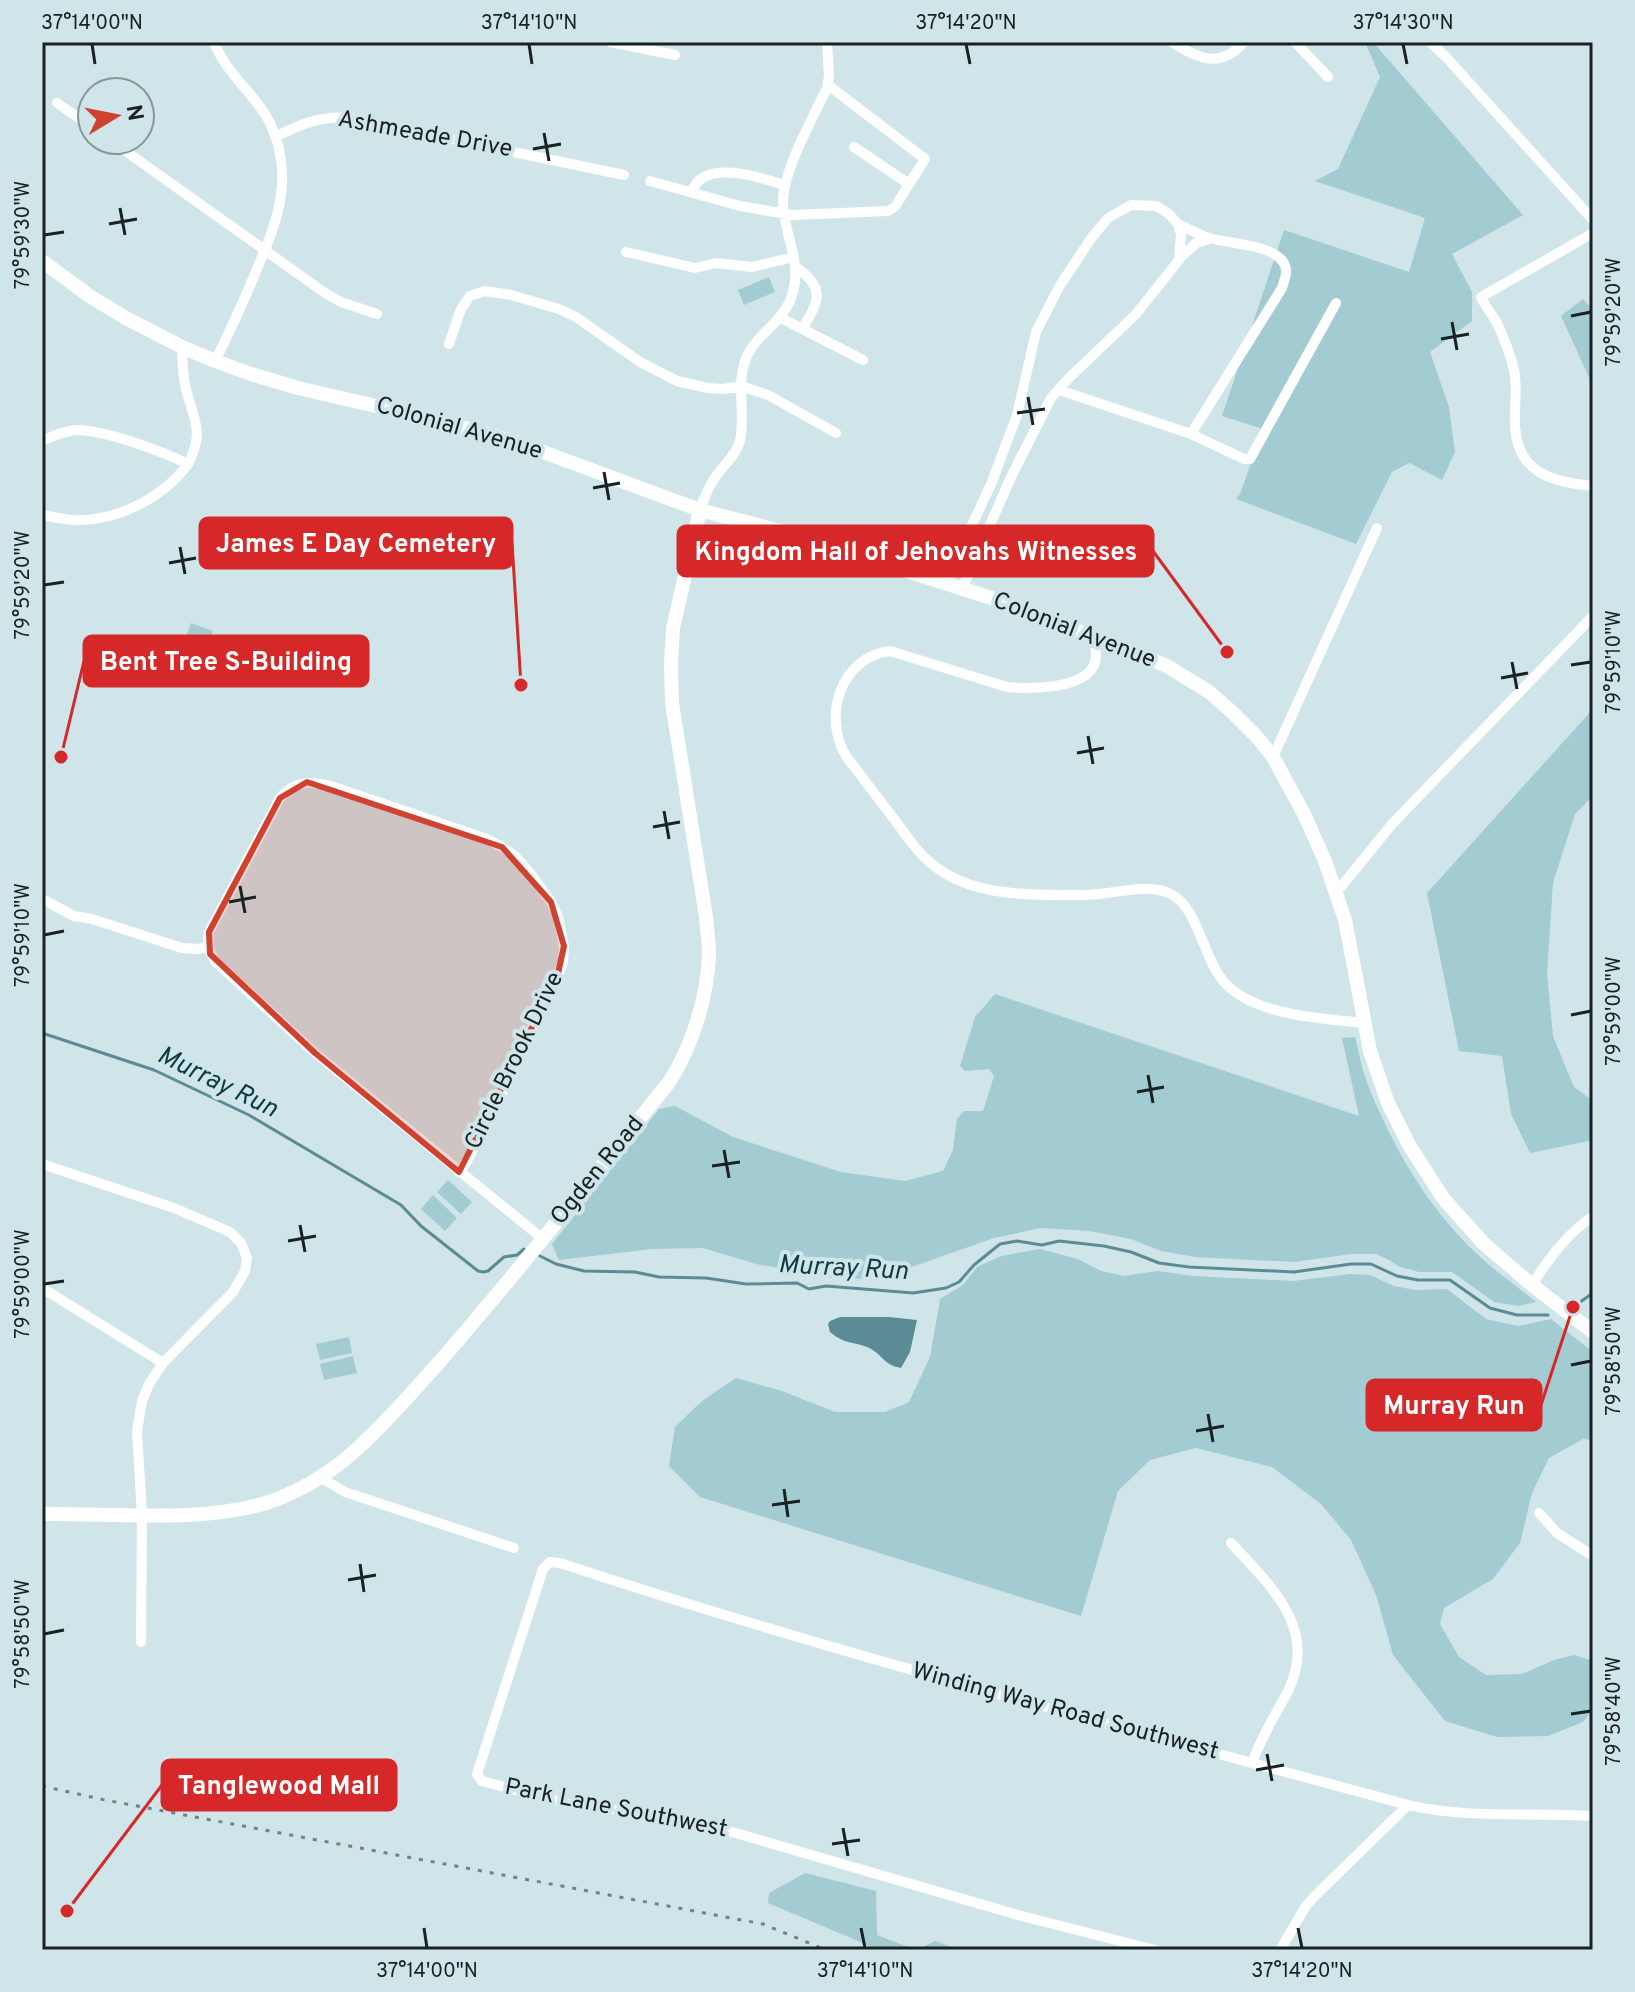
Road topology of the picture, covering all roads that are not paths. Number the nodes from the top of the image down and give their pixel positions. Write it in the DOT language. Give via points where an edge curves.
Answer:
graph roads {
  1 [pos="214,42"];
  2 [pos="610,42"];
  3 [pos="827,42"];
  4 [pos="1172,42"];
  5 [pos="1244,42"];
  6 [pos="1295,42"];
  7 [pos="1430,42"];
  8 [pos="675,55"];
  9 [pos="1328,77"];
  10 [pos="828,85"];
  11 [pos="57,103"];
  12 [pos="76,116"];
  13 [pos="275,137"];
  14 [pos="854,147"];
  15 [pos="133,156"];
  16 [pos="624,175"];
  17 [pos="650,181"];
  18 [pos="909,184"];
  19 [pos="784,185"];
  20 [pos="692,192"];
  21 [pos="784,214"];
  22 [pos="1593,220"];
  23 [pos="1178,224"];
  24 [pos="1593,233"];
  25 [pos="1210,239"];
  26 [pos="265,249"];
  27 [pos="626,252"];
  28 [pos="1179,260"];
  29 [pos="42,261"];
  30 [pos="795,262"];
  31 [pos="1336,303"];
  32 [pos="377,314"];
  33 [pos="781,318"];
  34 [pos="803,328"];
  35 [pos="449,344"];
  36 [pos="182,347"];
  37 [pos="863,360"];
  38 [pos="215,361"];
  39 [pos="741,386"];
  40 [pos="1059,390"];
  41 [pos="836,433"];
  42 [pos="1191,434"];
  43 [pos="42,441"];
  44 [pos="188,464"];
  45 [pos="1593,486"];
  46 [pos="700,510"];
  47 [pos="42,515"];
  48 [pos="1377,528"];
  49 [pos="945,583"];
  50 [pos="962,589"];
  51 [pos="1593,616"];
  52 [pos="1095,637"];
  53 [pos="1273,757"];
  54 [pos="1336,893"];
  55 [pos="42,899"];
  56 [pos="208,947"];
  57 [pos="1363,1023"];
  58 [pos="42,1164"];
  59 [pos="459,1172"];
  60 [pos="1593,1216"];
  61 [pos="543,1239"];
  62 [pos="1532,1285"];
  63 [pos="42,1288"];
  64 [pos="1593,1332"];
  65 [pos="163,1363"];
  66 [pos="321,1478"];
  67 [pos="1539,1513"];
  68 [pos="42,1514"];
  69 [pos="142,1515"];
  70 [pos="1231,1543"];
  71 [pos="514,1548"];
  72 [pos="1593,1556"];
  73 [pos="546,1565"];
  74 [pos="141,1642"];
  75 [pos="1252,1763"];
  76 [pos="1408,1805"];
  77 [pos="1593,1816"];
  78 [pos="1155,1950"];
  79 [pos="1280,1950"];
  1 -- 13 [label="street"];
  2 -- 8 [label="street"];
  3 -- 10 [label="street"];
  4 -- 5 [label="street" via="1195,55 1218,59"];
  6 -- 9 [label="street"];
  7 -- 22 [label="street"];
  10 -- 18 [label="street" via="925,159"];
  10 -- 19 [label="street"];
  11 -- 12 [label="street"];
  13 -- 16 [label="street, Ashmeade Drive" via="325,118 349,118"];
  13 -- 26 [label="street" via="283,187"];
  14 -- 18 [label="street"];
  15 -- 26 [label="street"];
  17 -- 20 [label="street"];
  18 -- 21 [label="street" via="888,211"];
  19 -- 20 [label="street" via="723,172 702,177"];
  19 -- 21 [label="street"];
  20 -- 21 [label="street"];
  21 -- 30 [label="street"];
  23 -- 25 [label="street"];
  23 -- 28 [label="street"];
  23 -- 49 [label="street" via="1156,206 1119,210 1068,272 1036,332 1017,415"];
  24 -- 45 [label="street" via="1481,297 1511,359 1517,438 1525,458 1552,480"];
  25 -- 28 [label="street" via="1196,243"];
  25 -- 42 [label="street" via="1272,253 1287,272"];
  26 -- 32 [label="street" via="325,293"];
  26 -- 38 [label="street"];
  27 -- 30 [label="street" via="695,268"];
  28 -- 40 [label="street" via="1136,314"];
  29 -- 36 [label="main road, Colonial Avenue" via="91,297"];
  30 -- 33 [label="street" via="792,297"];
  30 -- 34 [label="street" via="817,293 816,307"];
  31 -- 42 [label="street" via="1250,459"];
  33 -- 34 [label="street"];
  33 -- 39 [label="street" via="751,348"];
  34 -- 37 [label="street"];
  35 -- 39 [label="street" via="467,299 485,291 576,317 677,381 708,388"];
  36 -- 38 [label="main road, Colonial Avenue"];
  36 -- 44 [label="street" via="198,434"];
  38 -- 46 [label="main road, Colonial Avenue" via="298,388 516,442"];
  39 -- 41 [label="street"];
  39 -- 46 [label="street" via="738,446"];
  40 -- 42 [label="street"];
  40 -- 50 [label="street" via="1043,410"];
  43 -- 44 [label="street" via="78,430 141,445"];
  44 -- 47 [label="street" via="151,498 122,512 73,520"];
  46 -- 49 [label="main road, Colonial Avenue"];
  46 -- 61 [label="main road, Ogden Road" via="673,628 671,663 672,703 709,952 700,1012 671,1078"];
  48 -- 53 [label="street"];
  49 -- 50 [label="main road, Colonial Avenue"];
  50 -- 52 [label="main road, Colonial Avenue"];
  51 -- 54 [label="street" via="1392,824"];
  52 -- 53 [label="main road, Colonial Avenue" via="1167,666 1209,692"];
  52 -- 57 [label="street" via="1095,663 1087,672 1068,683 1026,689 890,651 869,657 841,687 836,705 838,743 917,849 948,874 993,890 1056,895 1167,892 1192,916 1225,984 1243,998 1279,1011"];
  53 -- 54 [label="main road, Colonial Avenue" via="1304,814"];
  54 -- 57 [label="main road, Colonial Avenue" via="1351,945"];
  55 -- 56 [label="street" via="74,916 182,948"];
  56 -- 59 [label="street, Circle Brook Drive" via="215,961 315,1053"];
  56 -- 59 [label="street, Circle Brook Drive" via="209,932 280,798 299,784 315,782 374,800 487,839 515,856 558,917 563,962"];
  57 -- 62 [label="main road, Colonial Avenue" via="1394,1117 1443,1198 1483,1243"];
  58 -- 65 [label="street" via="174,1208 230,1232 241,1243 247,1265 241,1281"];
  59 -- 61 [label="street, Circle Brook Drive"];
  60 -- 62 [label="street" via="1569,1235"];
  61 -- 66 [label="main road, Ogden Road" via="377,1431"];
  62 -- 64 [label="main road, Colonial Avenue"];
  63 -- 65 [label="street"];
  65 -- 69 [label="street" via="139,1414"];
  66 -- 69 [label="main road, Ogden Road" via="241,1509"];
  66 -- 71 [label="street" via="358,1497"];
  67 -- 72 [label="street" via="1557,1533"];
  68 -- 69 [label="main road, Ogden Road"];
  69 -- 74 [label="street"];
  70 -- 75 [label="street" via="1281,1599 1297,1644 1289,1689"];
  73 -- 75 [label="street, Winding Way Road Southwest" via="560,1563 1001,1696"];
  73 -- 78 [label="street, Park Lane Southwest" via="477,1774 482,1781 576,1806 694,1821"];
  75 -- 76 [label="street, Winding Way Road Southwest"];
  76 -- 77 [label="street, Winding Way Road Southwest" via="1463,1813"];
  76 -- 79 [label="street" via="1306,1906"];
}
